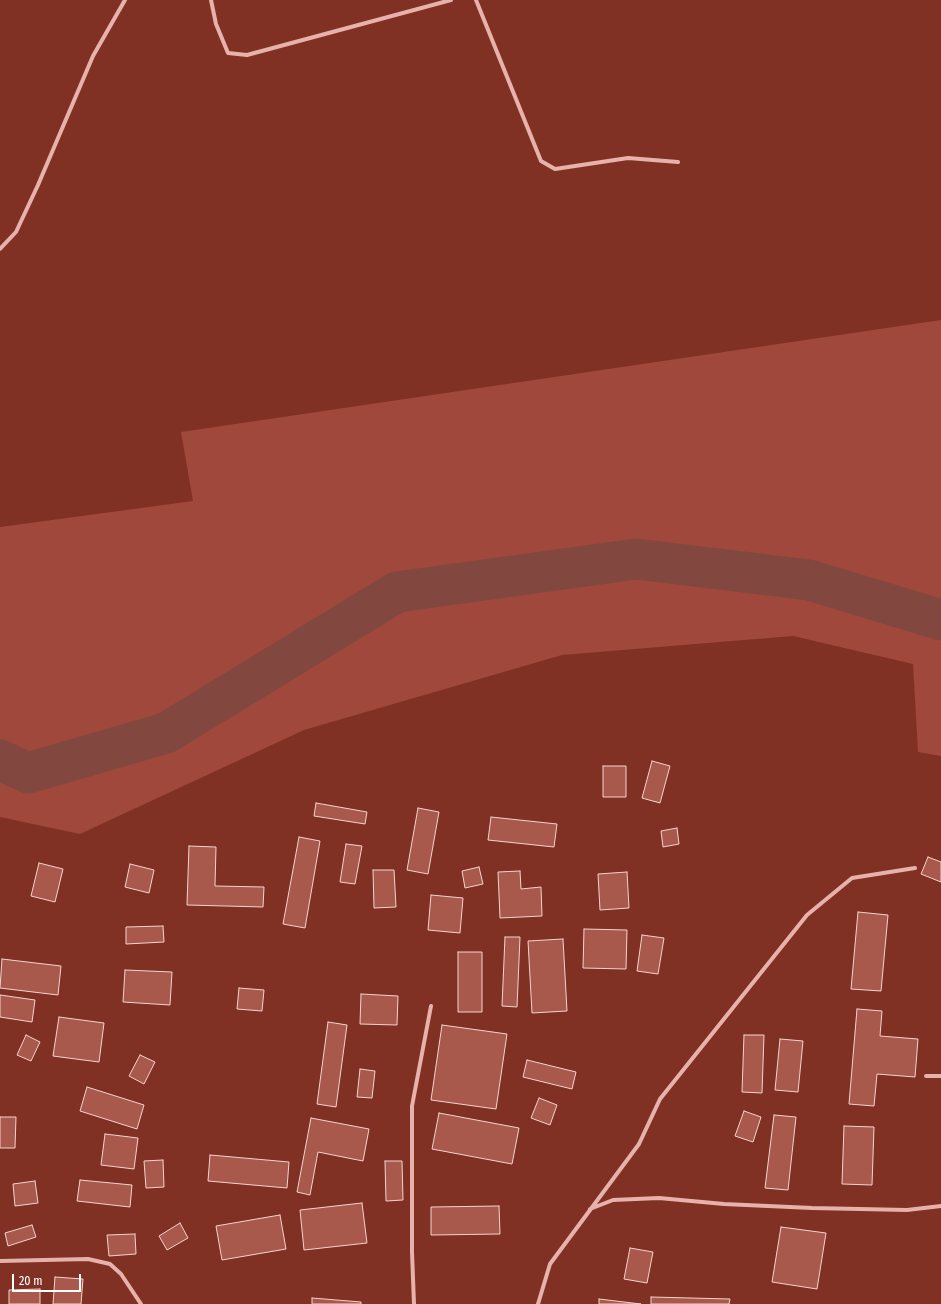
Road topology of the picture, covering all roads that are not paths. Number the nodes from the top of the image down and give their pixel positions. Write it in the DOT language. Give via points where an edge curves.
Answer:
graph roads {
  1 [pos="125,0"];
  2 [pos="211,0"];
  3 [pos="451,0"];
  4 [pos="476,0"];
  5 [pos="678,162"];
  6 [pos="0,249"];
  7 [pos="915,868"];
  8 [pos="431,1006"];
  9 [pos="926,1076"];
  10 [pos="941,1076"];
  11 [pos="941,1206"];
  12 [pos="589,1209"];
  13 [pos="0,1261"];
  14 [pos="141,1304"];
  15 [pos="414,1304"];
  16 [pos="538,1304"];
  1 -- 6 [label="street" via="93,56 16,232"];
  2 -- 3 [label="street" via="216,24 228,53 247,56"];
  4 -- 5 [label="street" via="541,161 555,169 628,158"];
  7 -- 12 [label="street" via="852,878 808,915 660,1099 639,1144"];
  8 -- 15 [label="street" via="412,1106"];
  9 -- 10 [label="street"];
  11 -- 12 [label="street" via="907,1210 812,1208 659,1198 613,1200"];
  12 -- 16 [label="street" via="550,1264"];
  13 -- 14 [label="street" via="88,1259 110,1264 121,1274"];
}
